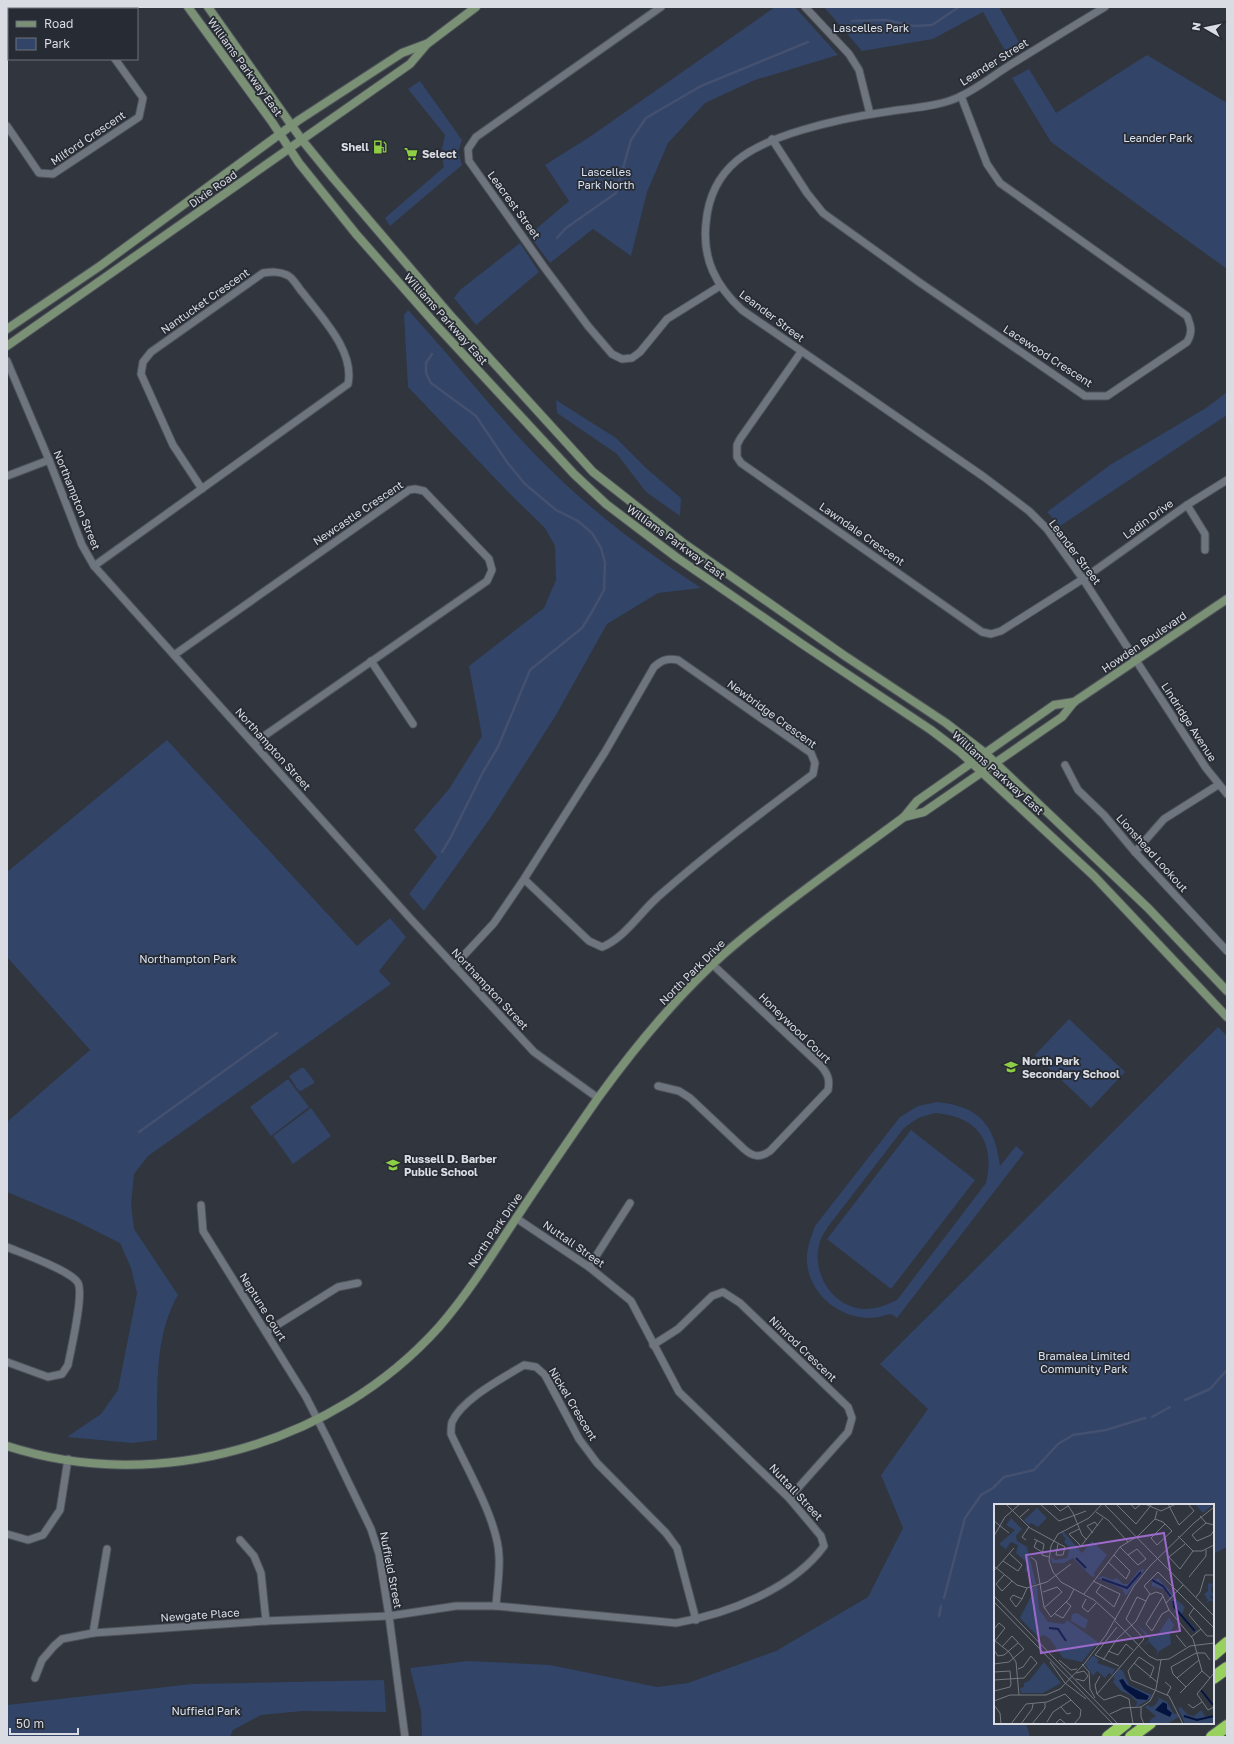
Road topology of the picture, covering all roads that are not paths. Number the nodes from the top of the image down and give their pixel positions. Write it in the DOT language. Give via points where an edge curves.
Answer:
graph roads {
  1 [pos="188,7"];
  2 [pos="208,7"];
  3 [pos="476,7"];
  4 [pos="661,7"];
  5 [pos="805,7"];
  6 [pos="1105,7"];
  7 [pos="427,44"];
  8 [pos="116,60"];
  9 [pos="961,96"];
  10 [pos="870,114"];
  11 [pos="7,126"];
  12 [pos="292,126"];
  13 [pos="280,134"];
  14 [pos="772,139"];
  15 [pos="302,140"];
  16 [pos="290,149"];
  17 [pos="720,286"];
  18 [pos="7,329"];
  19 [pos="7,346"];
  20 [pos="801,352"];
  21 [pos="7,361"];
  22 [pos="49,460"];
  23 [pos="7,476"];
  24 [pos="1227,480"];
  25 [pos="202,489"];
  26 [pos="1186,505"];
  27 [pos="1205,550"];
  28 [pos="94,566"];
  29 [pos="1083,579"];
  30 [pos="1227,599"];
  31 [pos="174,655"];
  32 [pos="1135,660"];
  33 [pos="371,661"];
  34 [pos="1074,702"];
  35 [pos="413,724"];
  36 [pos="254,743"];
  37 [pos="985,753"];
  38 [pos="972,762"];
  39 [pos="997,762"];
  40 [pos="1065,765"];
  41 [pos="983,772"];
  42 [pos="1218,785"];
  43 [pos="1227,794"];
  44 [pos="904,817"];
  45 [pos="1134,852"];
  46 [pos="524,879"];
  47 [pos="1227,951"];
  48 [pos="713,965"];
  49 [pos="454,966"];
  50 [pos="1227,991"];
  51 [pos="1227,1017"];
  52 [pos="658,1086"];
  53 [pos="598,1098"];
  54 [pos="630,1204"];
  55 [pos="200,1205"];
  56 [pos="516,1218"];
  57 [pos="7,1248"];
  58 [pos="589,1267"];
  59 [pos="358,1283"];
  60 [pos="266,1332"];
  61 [pos="653,1345"];
  62 [pos="7,1362"];
  63 [pos="317,1419"];
  64 [pos="7,1446"];
  65 [pos="68,1459"];
  66 [pos="789,1498"];
  67 [pos="7,1534"];
  68 [pos="240,1540"];
  69 [pos="107,1549"];
  70 [pos="496,1606"];
  71 [pos="389,1616"];
  72 [pos="696,1620"];
  73 [pos="266,1621"];
  74 [pos="93,1633"];
  75 [pos="1227,1643"];
  76 [pos="1214,1654"];
  77 [pos="1227,1668"];
  78 [pos="1214,1677"];
  79 [pos="35,1678"];
  80 [pos="1125,1724"];
  81 [pos="1149,1724"];
  82 [pos="1226,1728"];
  83 [pos="405,1737"];
  84 [pos="1108,1737"];
  85 [pos="1131,1737"];
  86 [pos="1212,1737"];
  1 -- 13 [label="main road, Williams Parkway East"];
  2 -- 12 [label="main road, Williams Parkway East"];
  3 -- 7 [label="main road, Dixie Road"];
  4 -- 17 [label="street, Leacrest Street" via="476,137 468,149 469,161 588,326 612,354 622,359 632,358 668,319"];
  5 -- 10 [label="street" via="838,41 859,70"];
  6 -- 9 [label="street, Leander Street"];
  7 -- 12 [label="main road, Dixie Road" via="402,53"];
  7 -- 15 [label="main road, Dixie Road" via="410,64"];
  8 -- 11 [label="street, Milford Crescent" via="143,98 139,118 53,174 39,173"];
  9 -- 10 [label="street, Leander Street" via="928,105"];
  9 -- 14 [label="street, Lacewood Crescent" via="987,164 1000,183 1187,316 1192,334 1187,342 1107,396 1084,396 824,213 807,193"];
  10 -- 14 [label="street, Leander Street"];
  12 -- 13 [label="main road, Dixie Road"];
  12 -- 15 [label="main road, Williams Parkway East"];
  13 -- 16 [label="main road, Williams Parkway East"];
  13 -- 18 [label="main road, Dixie Road" via="100,266"];
  14 -- 17 [label="street, Leander Street" via="731,166 717,183 707,209 704,239 706,253 711,271"];
  15 -- 16 [label="main road, Dixie Road"];
  15 -- 37 [label="main road, Williams Parkway East" via="384,240 593,472 682,542 946,723"];
  16 -- 19 [label="main road, Dixie Road"];
  16 -- 38 [label="main road, Williams Parkway East" via="356,234 437,326 574,474 606,504 676,557 931,730"];
  17 -- 20 [label="street, Leander Street" via="742,310"];
  20 -- 29 [label="street, Leander Street" via="984,477 1029,512 1046,529"];
  20 -- 29 [label="street, Lawndale Crescent" via="740,439 736,457 741,463 982,632 991,634 1001,631"];
  21 -- 22 [label="street, Northampton Street"];
  22 -- 23 [label="street"];
  22 -- 28 [label="street, Northampton Street" via="82,545"];
  24 -- 26 [label="street, Ladin Drive"];
  25 -- 25 [label="street, Nantucket Crescent" via="348,384 350,374 347,362 334,332 288,275 275,272 263,274 151,352 143,362 141,374 173,445"];
  25 -- 28 [label="street, Nantucket Crescent"];
  26 -- 27 [label="street" via="1205,534"];
  26 -- 29 [label="street, Ladin Drive"];
  28 -- 31 [label="street, Northampton Street"];
  29 -- 32 [label="street, Leander Street"];
  30 -- 32 [label="main road, Howden Boulevard"];
  31 -- 33 [label="street, Newcastle Crescent" via="404,493 415,489 424,491 489,559 492,570 487,581"];
  31 -- 36 [label="street, Northampton Street"];
  32 -- 34 [label="main road, Howden Boulevard"];
  32 -- 42 [label="street, Lindridge Avenue"];
  33 -- 35 [label="street"];
  33 -- 36 [label="street, Newcastle Crescent"];
  34 -- 37 [label="main road, Howden Boulevard" via="1054,706"];
  34 -- 39 [label="main road, Howden Boulevard" via="1062,717"];
  36 -- 49 [label="street, Northampton Street"];
  37 -- 38 [label="main road, Howden Boulevard"];
  37 -- 39 [label="main road, Williams Parkway East"];
  38 -- 41 [label="main road, Williams Parkway East"];
  38 -- 44 [label="main road, North Park Drive" via="917,801"];
  39 -- 41 [label="main road, Howden Boulevard"];
  39 -- 50 [label="main road, Williams Parkway East" via="1148,908"];
  40 -- 45 [label="street, Lionshead Lookout" via="1078,790"];
  41 -- 44 [label="main road, North Park Drive" via="924,812"];
  41 -- 51 [label="main road, Williams Parkway East" via="1094,876"];
  42 -- 43 [label="street, Lindridge Avenue"];
  42 -- 45 [label="street" via="1164,819"];
  44 -- 48 [label="main road, North Park Drive" via="744,937"];
  45 -- 47 [label="street, Lionshead Lookout"];
  46 -- 46 [label="street, Newbridge Crescent" via="605,752 654,667 662,660 678,660 811,753 816,763 813,774 710,852 658,896 614,942 602,947 589,941"];
  46 -- 49 [label="street, Newbridge Crescent" via="494,923"];
  48 -- 52 [label="street, Honeywood Court" via="821,1066 828,1074 828,1090 770,1151 756,1156 749,1154 690,1098 679,1091"];
  48 -- 53 [label="main road, North Park Drive" via="685,992"];
  49 -- 53 [label="street, Northampton Street" via="534,1052"];
  53 -- 56 [label="main road, North Park Drive"];
  54 -- 58 [label="street"];
  55 -- 60 [label="street, Neptune Court" via="203,1232"];
  56 -- 58 [label="street, Nuttall Street"];
  56 -- 63 [label="main road, North Park Drive" via="458,1303 418,1349 377,1384"];
  57 -- 62 [label="street" via="68,1273 78,1282 80,1294 68,1365 62,1374 48,1377"];
  58 -- 61 [label="street, Nuttall Street" via="631,1300"];
  59 -- 60 [label="street" via="338,1287"];
  60 -- 63 [label="street, Neptune Court"];
  61 -- 66 [label="street, Nuttall Street" via="679,1392"];
  61 -- 66 [label="street, Nimrod Crescent" via="678,1329 712,1296 723,1292 740,1303 848,1407 852,1418 848,1432"];
  63 -- 65 [label="main road, North Park Drive" via="269,1440 221,1455 198,1459 134,1464 94,1463"];
  63 -- 71 [label="street, Nuffield Street" via="371,1529 379,1554"];
  64 -- 65 [label="main road, North Park Drive"];
  65 -- 67 [label="street" via="60,1510 43,1535 28,1540"];
  66 -- 72 [label="street, Nuttall Street" via="821,1536 824,1546 817,1556 775,1587 742,1604"];
  68 -- 73 [label="street" via="254,1556 261,1573"];
  69 -- 74 [label="street"];
  70 -- 71 [label="street, Nuttall Street" via="456,1606"];
  70 -- 72 [label="street, Nuttall Street" via="676,1623"];
  70 -- 72 [label="street, Nickel Crescent" via="499,1556 496,1539 491,1521 451,1434 451,1424 455,1416 479,1393 524,1365 536,1367 545,1375 579,1439 597,1463 666,1532 677,1548"];
  71 -- 73 [label="street, Newgate Place"];
  71 -- 83 [label="street, Nuffield Street"];
  73 -- 74 [label="street, Newgate Place"];
  74 -- 79 [label="street, Newgate Place" via="62,1639 42,1660"];
  75 -- 76 [label="highway"];
  77 -- 78 [label="highway"];
  80 -- 84 [label="highway"];
  81 -- 85 [label="highway"];
  82 -- 86 [label="highway"];
}
